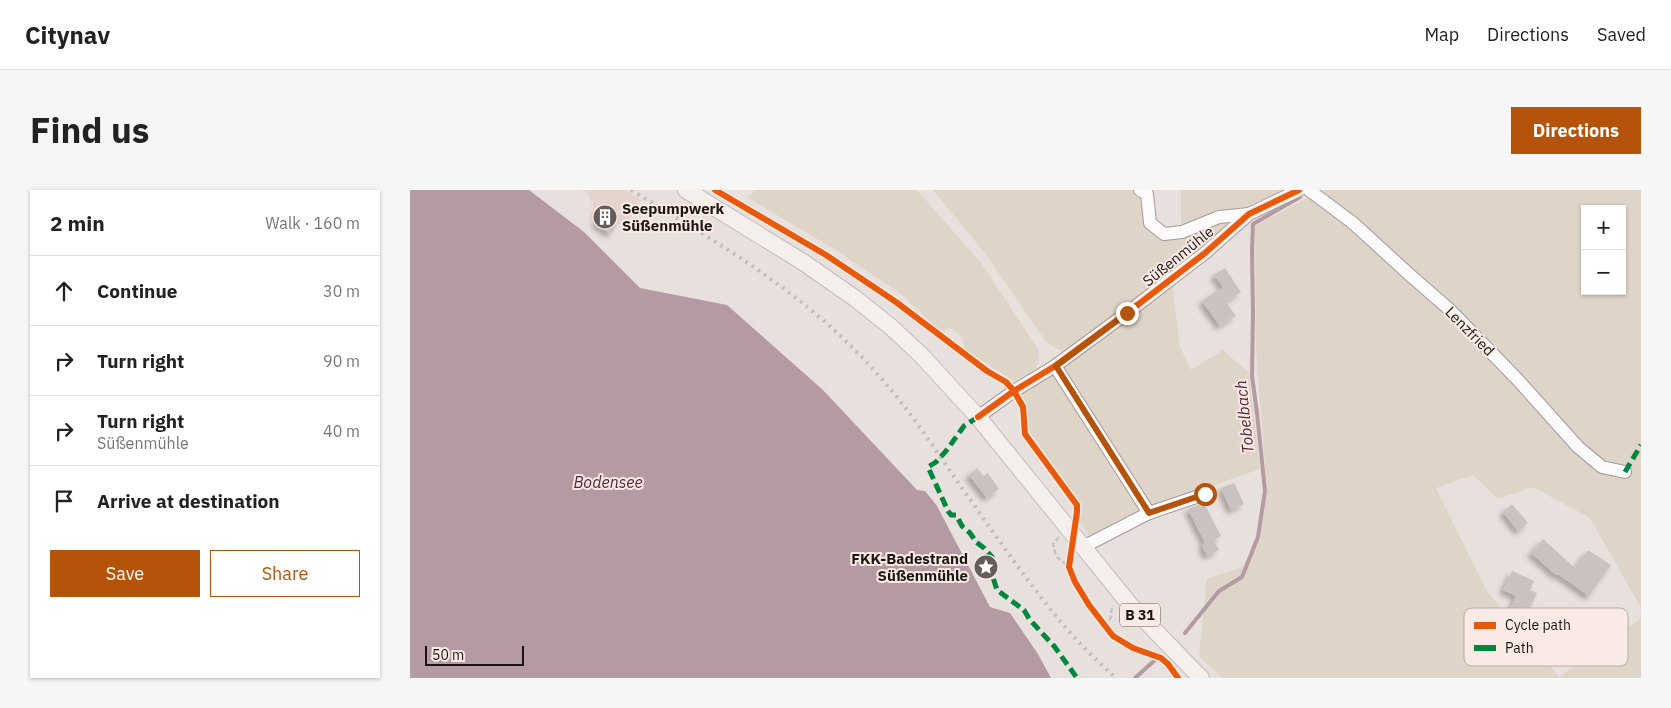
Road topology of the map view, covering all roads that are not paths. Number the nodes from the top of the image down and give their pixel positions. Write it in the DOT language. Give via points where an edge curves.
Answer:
graph roads {
  1 [pos="686,190"];
  2 [pos="1140,190"];
  3 [pos="1299,190"];
  4 [pos="1309,190"];
  5 [pos="1249,214"];
  6 [pos="1056,366"];
  7 [pos="978,417"];
  8 [pos="1625,472"];
  9 [pos="1205,494"];
  10 [pos="1149,513"];
  11 [pos="1083,547"];
  12 [pos="1201,678"];
  1 -- 7 [label="main road, B 31" via="803,262 856,299 921,355"];
  2 -- 5 [label="street" via="1147,194 1150,222 1164,234 1182,232 1219,217"];
  3 -- 5 [label="street, Süßenmühle"];
  4 -- 8 [label="street, Lenzfried" via="1353,223 1450,310 1578,447 1602,468"];
  5 -- 6 [label="street, Süßenmühle" via="1197,259"];
  6 -- 7 [label="street, Süßenmühle"];
  6 -- 10 [label="street"];
  7 -- 11 [label="main road, B 31"];
  9 -- 10 [label="street"];
  10 -- 11 [label="street"];
  11 -- 12 [label="main road, B 31" via="1131,606"];
}
